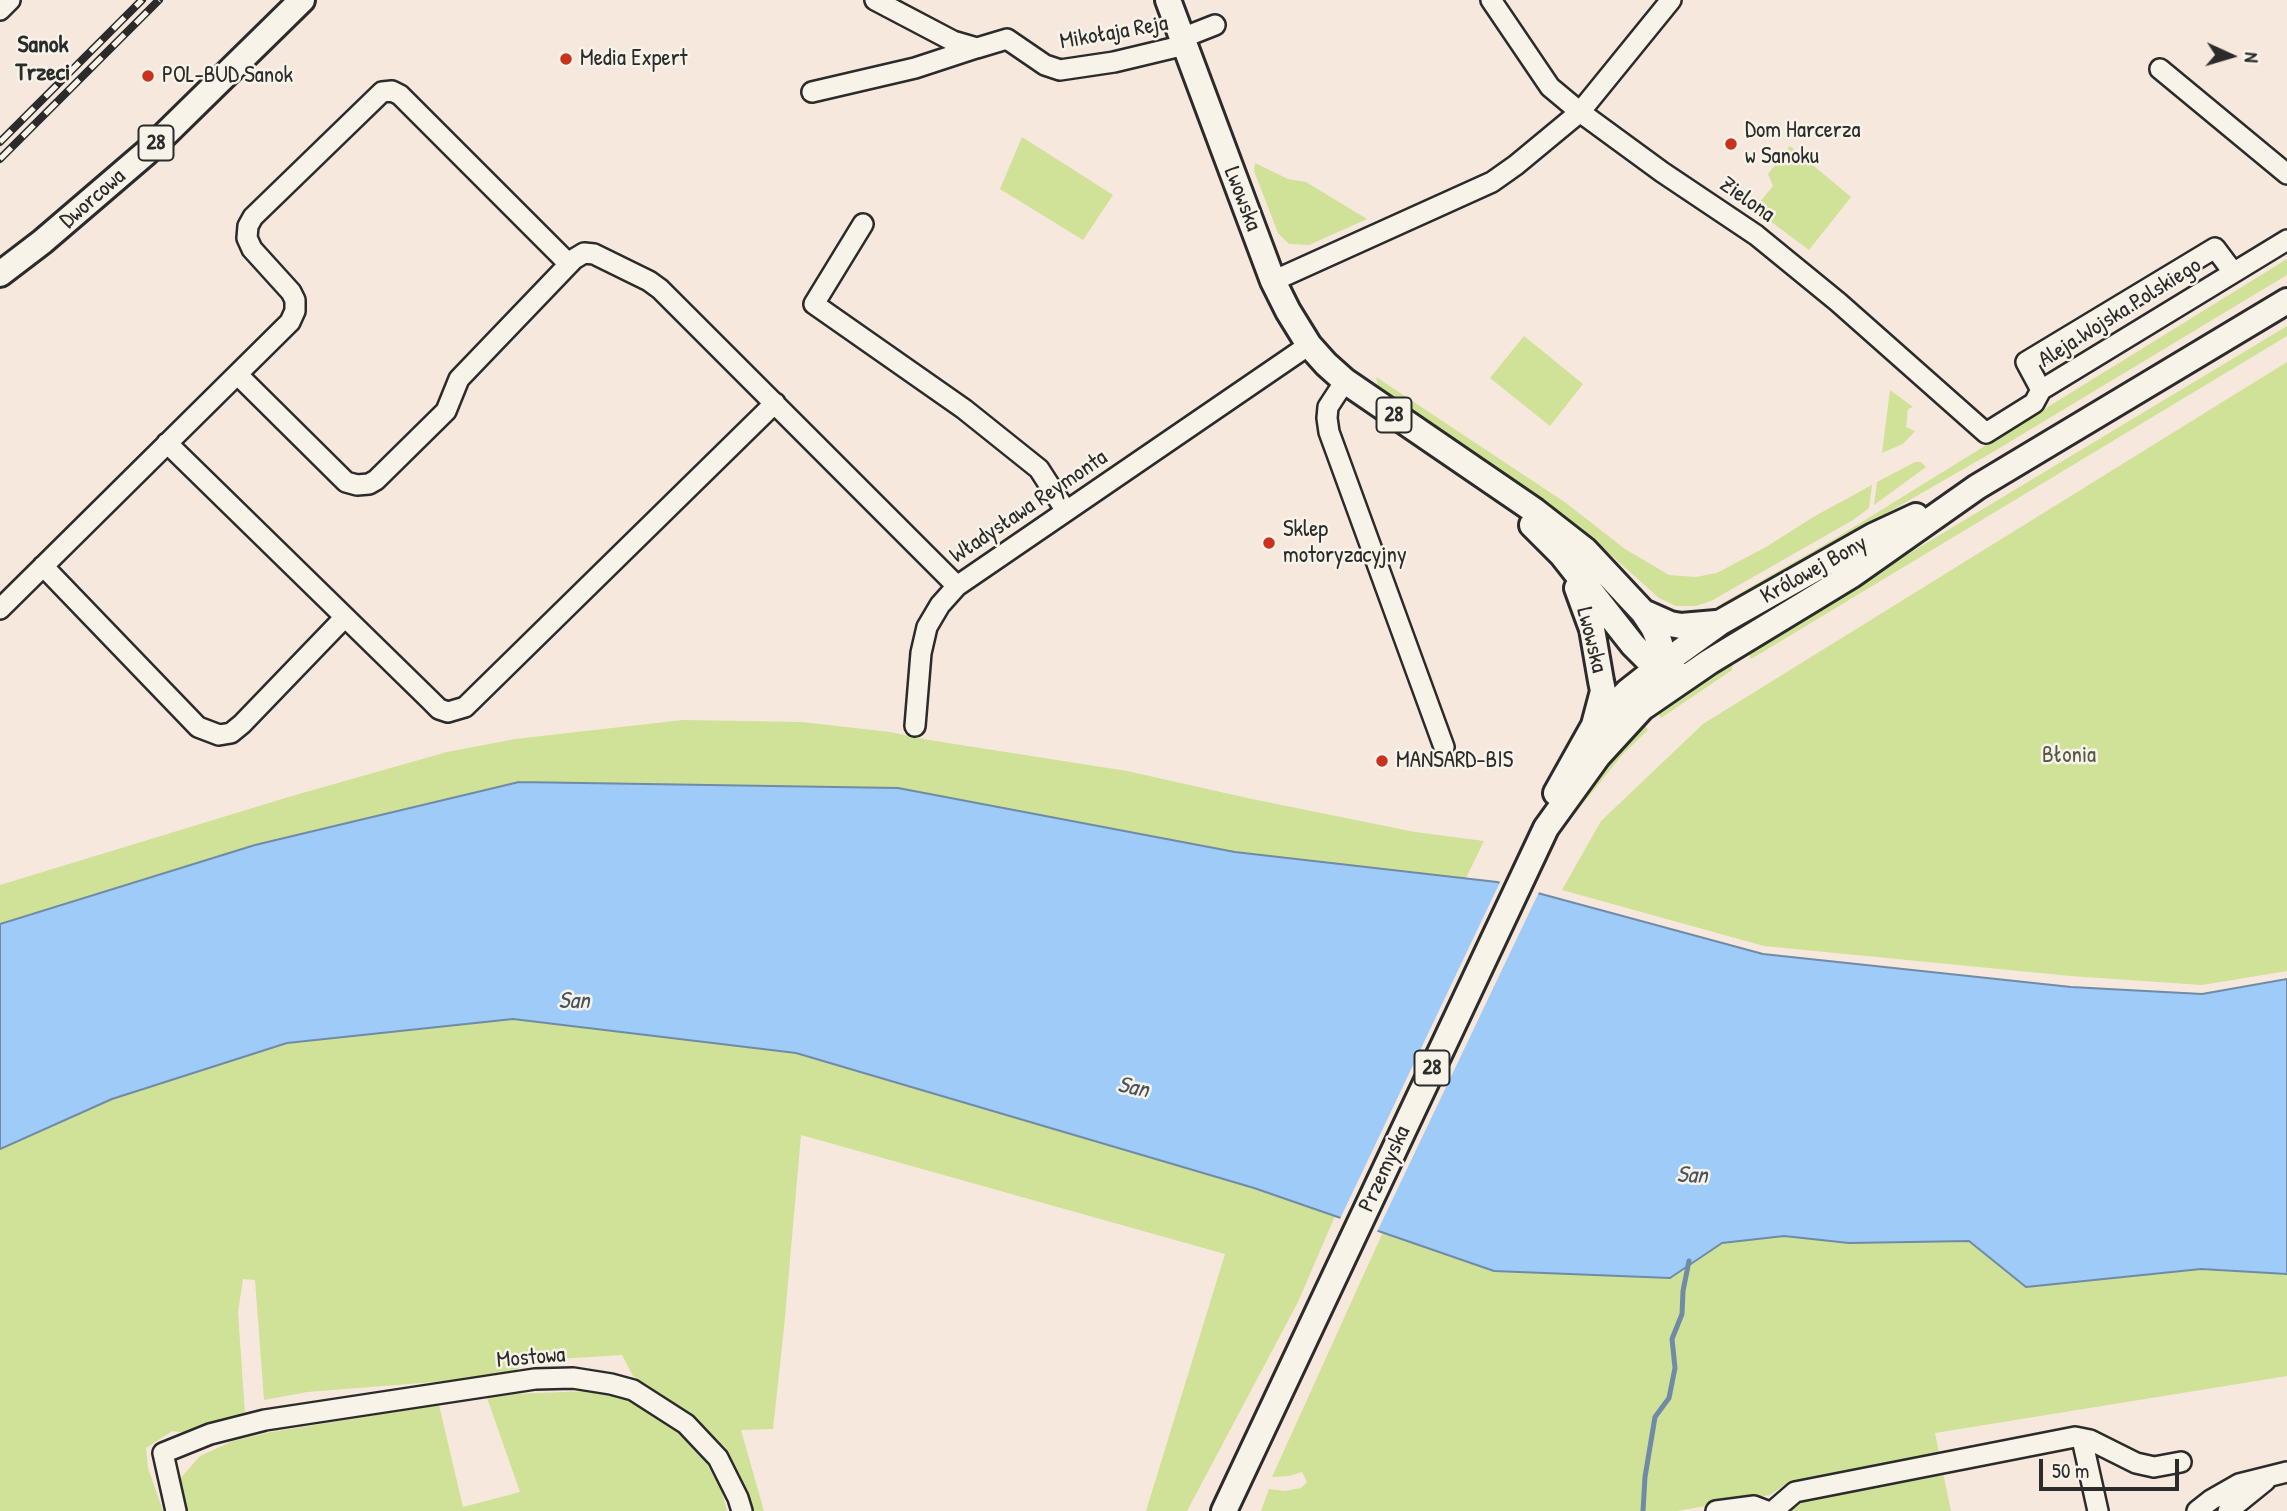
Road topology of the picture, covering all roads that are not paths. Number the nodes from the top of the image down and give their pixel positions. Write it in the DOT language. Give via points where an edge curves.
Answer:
graph roads {
  1 [pos="10,0"];
  2 [pos="302,0"];
  3 [pos="875,0"];
  4 [pos="1168,0"];
  5 [pos="1491,0"];
  6 [pos="1671,0"];
  7 [pos="0,10"];
  8 [pos="1215,26"];
  9 [pos="1183,41"];
  10 [pos="977,48"];
  11 [pos="2160,69"];
  12 [pos="812,92"];
  13 [pos="1575,107"];
  14 [pos="2287,174"];
  15 [pos="863,224"];
  16 [pos="2287,240"];
  17 [pos="569,264"];
  18 [pos="2233,272"];
  19 [pos="0,274"];
  20 [pos="1273,281"];
  21 [pos="2287,301"];
  22 [pos="1309,345"];
  23 [pos="238,375"];
  24 [pos="1345,381"];
  25 [pos="2041,390"];
  26 [pos="775,403"];
  27 [pos="1986,433"];
  28 [pos="167,443"];
  29 [pos="1484,478"];
  30 [pos="1977,487"];
  31 [pos="1066,511"];
  32 [pos="1562,555"];
  33 [pos="43,566"];
  34 [pos="957,586"];
  35 [pos="0,609"];
  36 [pos="1643,612"];
  37 [pos="345,617"];
  38 [pos="1721,622"];
  39 [pos="1709,662"];
  40 [pos="1660,666"];
  41 [pos="1642,708"];
  42 [pos="915,726"];
  43 [pos="1593,727"];
  44 [pos="1444,747"];
  45 [pos="1542,836"];
  46 [pos="2082,1438"];
  47 [pos="2181,1462"];
  48 [pos="2279,1474"];
  49 [pos="176,1511"];
  50 [pos="742,1511"];
  51 [pos="1224,1511"];
  52 [pos="1716,1511"];
  53 [pos="1767,1511"];
  54 [pos="1773,1511"];
  55 [pos="2098,1511"];
  56 [pos="2197,1511"];
  57 [pos="2228,1511"];
  1 -- 7 [label="street"];
  2 -- 19 [label="main road, Dworcowa / 28" via="147,152"];
  3 -- 10 [label="street, Mikołaja Reja" via="953,41"];
  4 -- 9 [label="main road, Lwowska / 28"];
  5 -- 13 [label="street, Zielona" via="1550,87"];
  6 -- 13 [label="street"];
  8 -- 9 [label="street, Mikołaja Reja"];
  9 -- 10 [label="street, Mikołaja Reja" via="1114,62 1060,70 1007,39"];
  9 -- 20 [label="main road, Lwowska / 28"];
  10 -- 12 [label="street, Mikołaja Reja"];
  11 -- 14 [label="street"];
  13 -- 20 [label="street" via="1492,182"];
  13 -- 27 [label="street, Zielona" via="1756,235"];
  15 -- 31 [label="street" via="814,304 964,409 1039,469"];
  16 -- 18 [label="street, Aleja Wojska Polskiego"];
  17 -- 23 [label="street" via="459,379 446,411 369,484 346,482"];
  17 -- 23 [label="street" via="400,95 382,92 248,226 251,249 291,292 295,312"];
  17 -- 26 [label="street, Władysława Reymonta" via="584,253 594,254 649,281"];
  18 -- 25 [label="street, Aleja Wojska Polskiego"];
  18 -- 25 [label="street" via="2215,248 2026,362"];
  20 -- 22 [label="main road, Lwowska / 28"];
  21 -- 30 [label="main road, Królowej Bony"];
  22 -- 24 [label="main road, Lwowska / 28"];
  22 -- 31 [label="street, Władysława Reymonta"];
  23 -- 28 [label="street"];
  24 -- 29 [label="main road, Lwowska / 28"];
  24 -- 44 [label="street" via="1328,407 1329,432"];
  25 -- 27 [label="street, Aleja Wojska Polskiego" via="2034,403"];
  26 -- 34 [label="street, Władysława Reymonta"];
  26 -- 37 [label="street" via="465,707 448,712 439,709"];
  28 -- 33 [label="street"];
  28 -- 37 [label="street"];
  29 -- 32 [label="main road, Lwowska / 28"];
  29 -- 36 [label="main road, Lwowska / 28" via="1585,550"];
  30 -- 38 [label="main road, Królowej Bony" via="1873,536"];
  30 -- 39 [label="main road, Królowej Bony" via="1852,575"];
  31 -- 34 [label="street, Władysława Reymonta"];
  32 -- 40 [label="main road, Lwowska" via="1633,645"];
  32 -- 43 [label="main road, Lwowska / 28" via="1586,609 1596,650 1602,691"];
  33 -- 35 [label="street"];
  33 -- 37 [label="street" via="198,727 219,735 242,724"];
  34 -- 42 [label="street" via="927,628 920,653"];
  36 -- 38 [label="main road, Lwowska" via="1681,626"];
  36 -- 40 [label="main road, Lwowska / 28" via="1660,643"];
  38 -- 40 [label="main road, Królowej Bony"];
  39 -- 40 [label="main road" via="1683,668"];
  39 -- 41 [label="main road, Przemyska"];
  40 -- 41 [label="main road, Lwowska / 28"];
  40 -- 43 [label="main road, Przemyska"];
  41 -- 45 [label="main road, Przemyska / 28" via="1598,756"];
  43 -- 45 [label="main road, Przemyska / 28" via="1555,795"];
  45 -- 51 [label="main road, Przemyska / 28"];
  46 -- 47 [label="street" via="2136,1463 2154,1467"];
  46 -- 54 [label="street" via="1795,1492"];
  46 -- 55 [label="street"];
  48 -- 56 [label="street" via="2239,1484"];
  48 -- 57 [label="street"];
  49 -- 50 [label="street, Mostowa" via="163,1453 210,1434 265,1420 536,1379 573,1378 633,1390 686,1424 718,1458"];
  52 -- 53 [label="street" via="1754,1506"];
}
